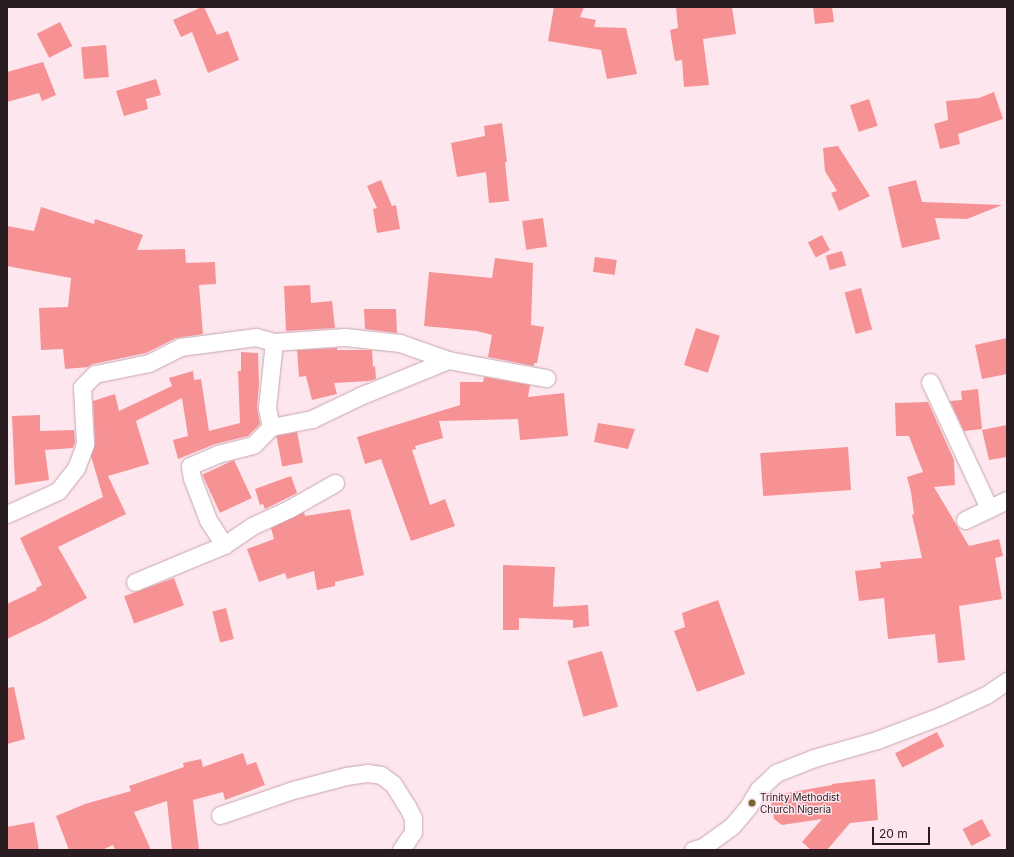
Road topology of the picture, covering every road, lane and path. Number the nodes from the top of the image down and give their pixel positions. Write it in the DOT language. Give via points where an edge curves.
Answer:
graph roads {
  1 [pos="274,342"];
  2 [pos="448,360"];
  3 [pos="546,378"];
  4 [pos="930,382"];
  5 [pos="271,427"];
  6 [pos="335,483"];
  7 [pos="1007,500"];
  8 [pos="990,508"];
  9 [pos="7,514"];
  10 [pos="965,520"];
  11 [pos="224,545"];
  12 [pos="135,582"];
  13 [pos="1007,681"];
  14 [pos="220,815"];
  15 [pos="401,850"];
  16 [pos="693,850"];
  1 -- 2 [label="street" via="345,337 400,343"];
  1 -- 5 [label="street" via="267,408"];
  1 -- 9 [label="street" via="256,337 180,347 149,363 95,374 82,387 85,444 76,468 58,491"];
  2 -- 3 [label="street"];
  2 -- 5 [label="street" via="312,419"];
  4 -- 8 [label="street"];
  5 -- 11 [label="street" via="253,445 218,454 190,466 208,520"];
  6 -- 11 [label="street" via="252,526"];
  7 -- 8 [label="street"];
  8 -- 10 [label="street"];
  11 -- 12 [label="street"];
  13 -- 16 [label="street" via="986,695 940,716 776,773 759,789 732,826 703,847"];
  14 -- 15 [label="street" via="293,790 346,776 381,775 393,784 412,818 413,832"];
}
